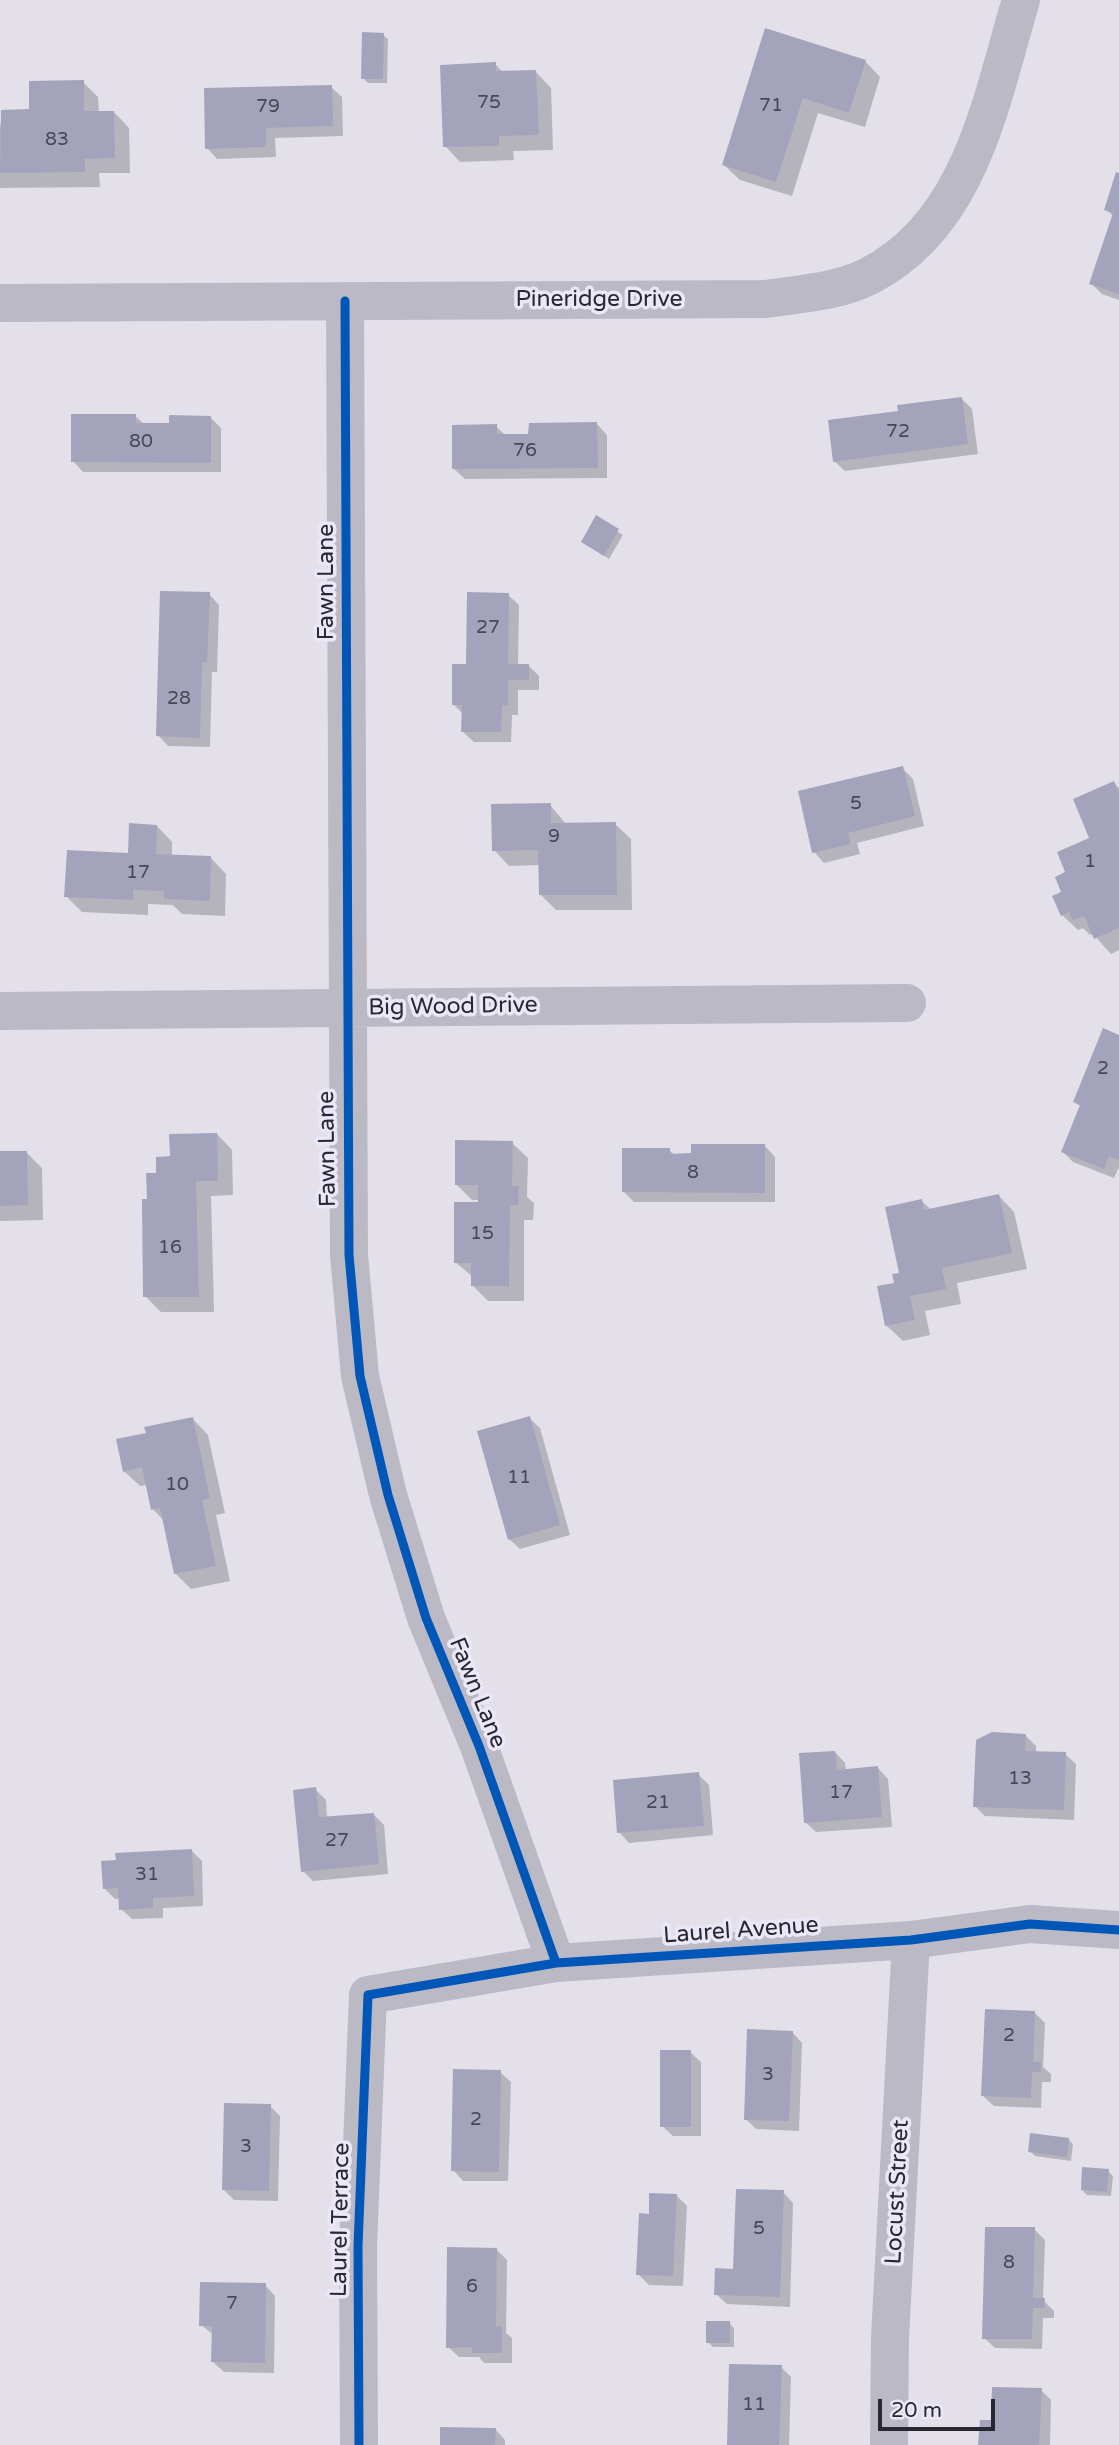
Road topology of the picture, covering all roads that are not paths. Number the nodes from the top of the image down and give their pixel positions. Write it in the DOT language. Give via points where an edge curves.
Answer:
graph roads {
  1 [pos="1021,0"];
  2 [pos="345,301"];
  3 [pos="0,303"];
  4 [pos="907,1003"];
  5 [pos="346,1008"];
  6 [pos="0,1011"];
  7 [pos="1119,1930"];
  8 [pos="911,1940"];
  9 [pos="556,1963"];
  10 [pos="368,1995"];
  11 [pos="359,2445"];
  12 [pos="889,2445"];
  1 -- 2 [label="street, Pineridge Drive" via="975,156 925,237 868,277 827,290 765,299"];
  2 -- 3 [label="street, Pineridge Drive"];
  2 -- 5 [label="street, Fawn Lane"];
  4 -- 5 [label="street, Big Wood Drive"];
  5 -- 6 [label="street, Big Wood Drive"];
  5 -- 9 [label="street, Fawn Lane" via="349,1255 360,1376 388,1495 426,1618 479,1746"];
  7 -- 8 [label="street, Laurel Avenue" via="1030,1924"];
  8 -- 9 [label="street, Laurel Avenue"];
  8 -- 12 [label="street, Locust Street" via="890,2338"];
  9 -- 10 [label="street, Laurel Avenue"];
  10 -- 11 [label="street, Laurel Terrace" via="358,2246"];
}
